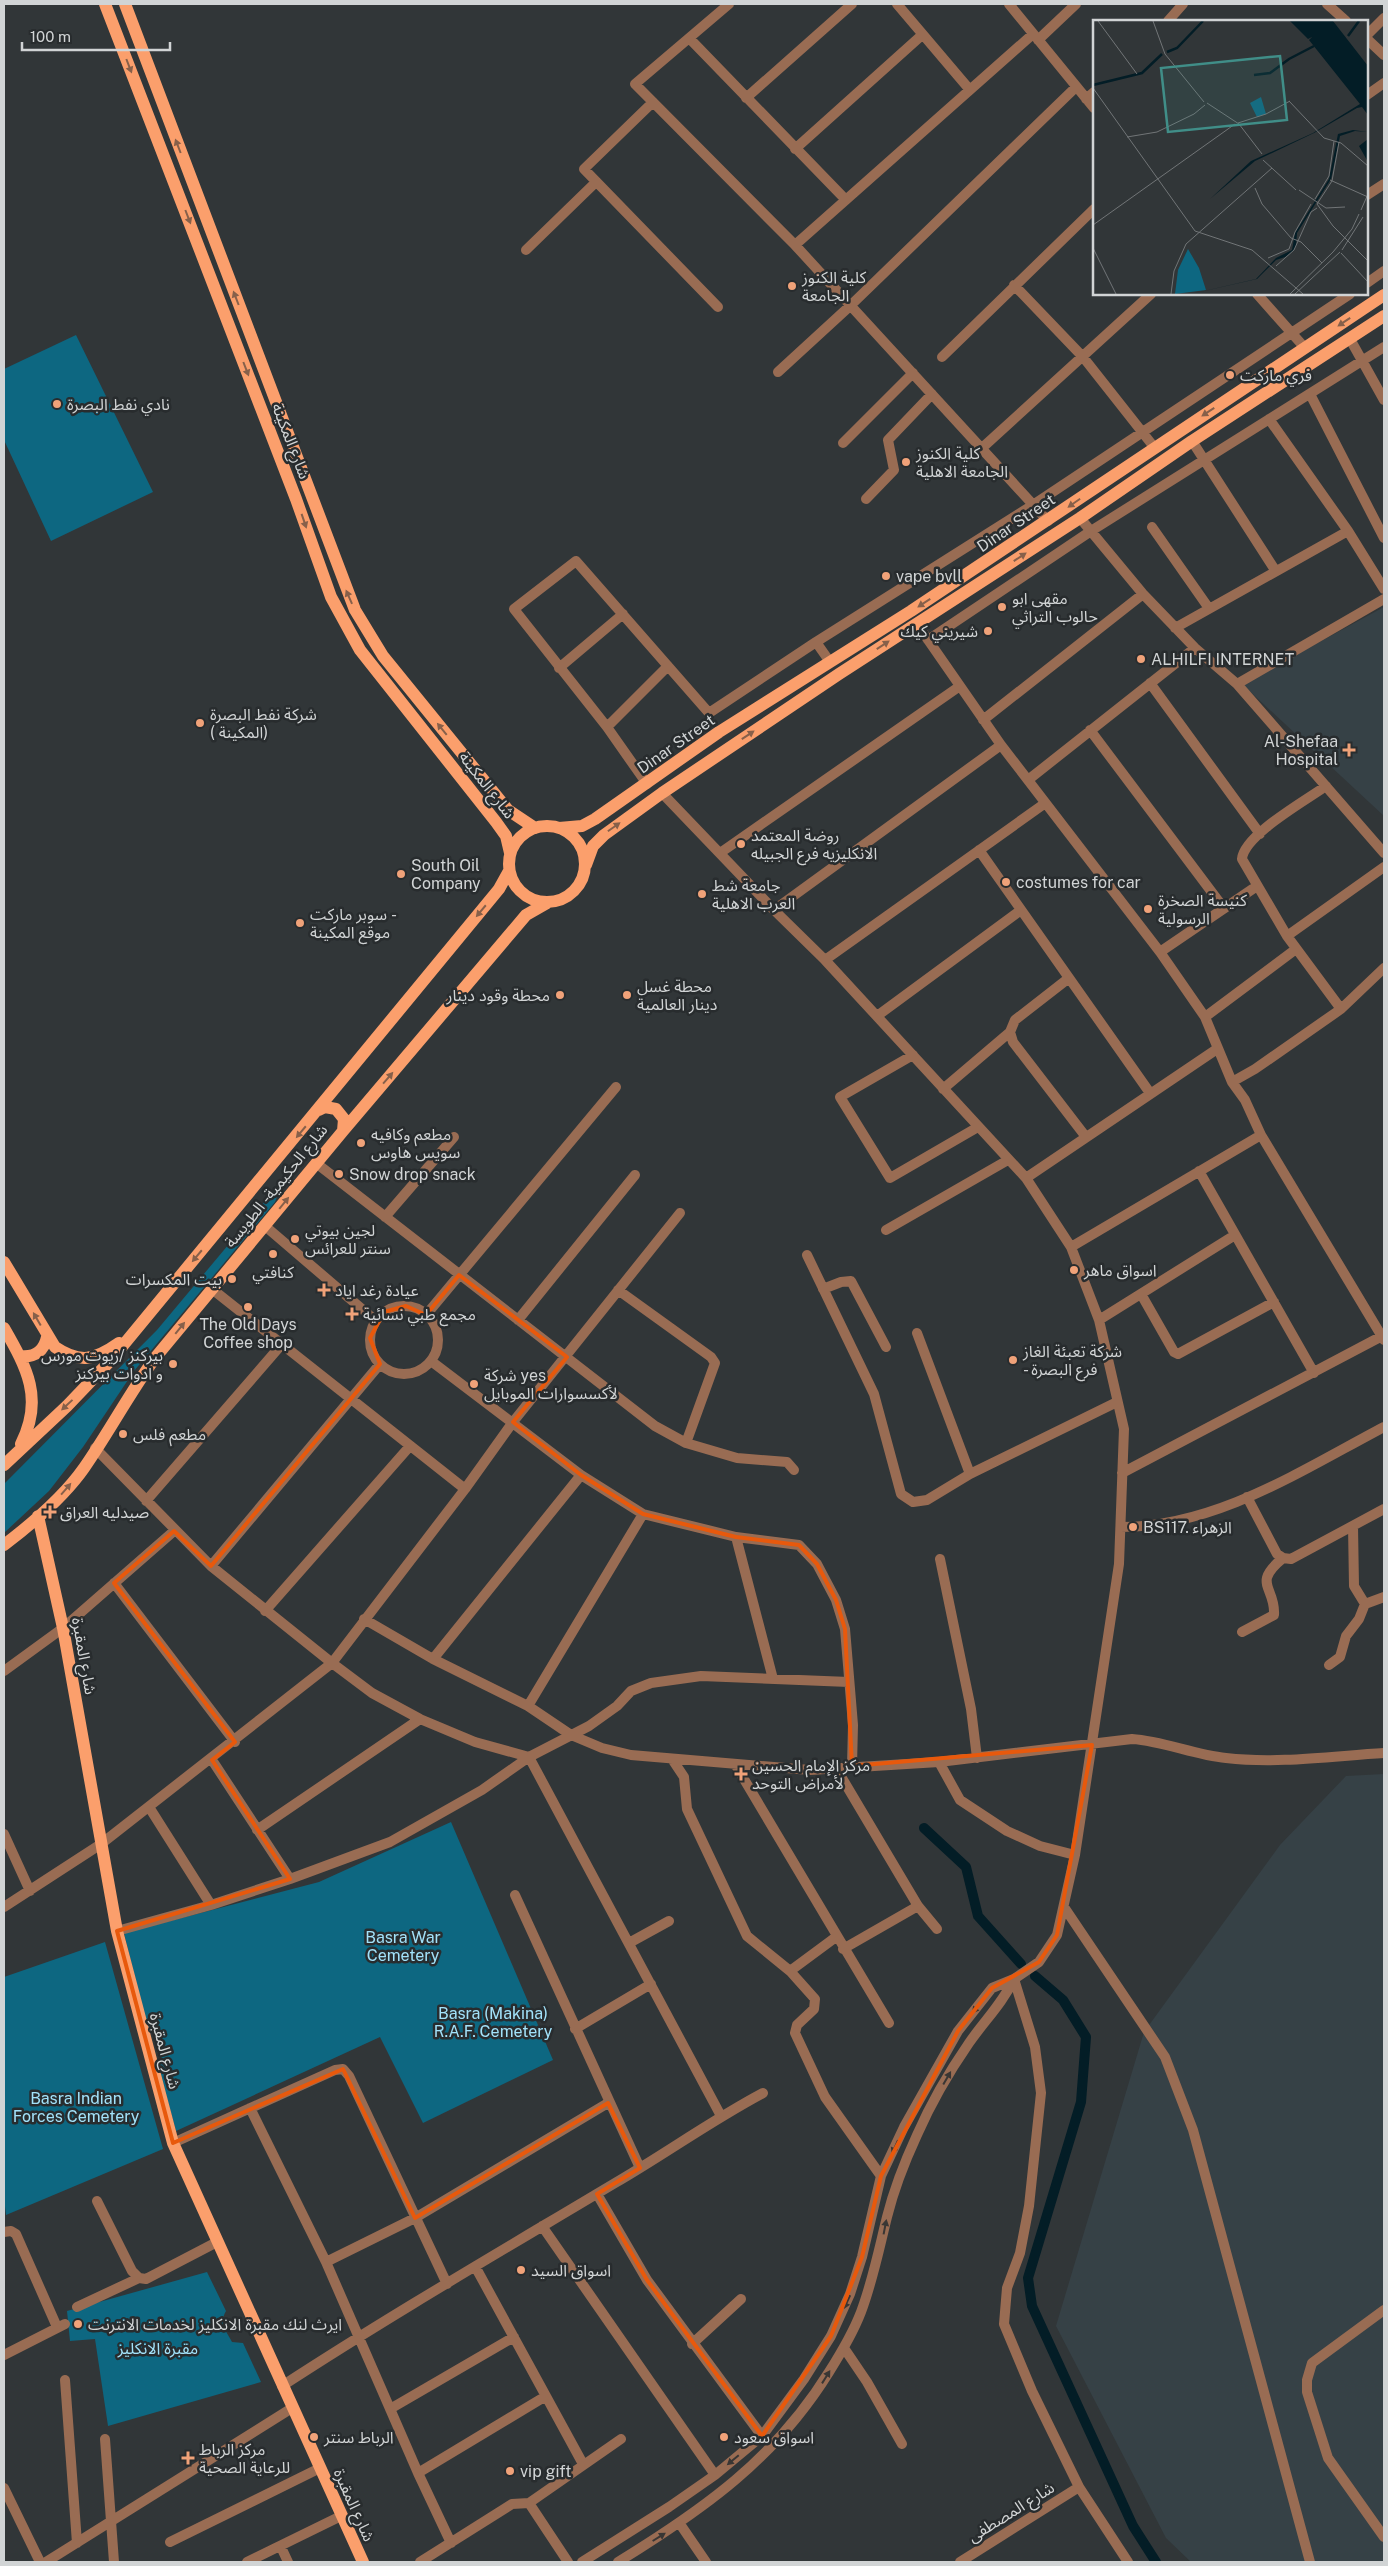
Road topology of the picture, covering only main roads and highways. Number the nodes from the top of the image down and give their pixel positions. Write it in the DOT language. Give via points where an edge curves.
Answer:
graph roads {
  1 [pos="105,4"];
  2 [pos="125,4"];
  3 [pos="1384,295"];
  4 [pos="1384,316"];
  5 [pos="243,317"];
  6 [pos="228,323"];
  7 [pos="535,828"];
  8 [pos="558,828"];
  9 [pos="510,853"];
  10 [pos="586,865"];
  11 [pos="509,871"];
  12 [pos="547,903"];
  13 [pos="319,1110"];
  14 [pos="342,1131"];
  15 [pos="4,1262"];
  16 [pos="4,1328"];
  17 [pos="131,1335"];
  18 [pos="47,1337"];
  19 [pos="20,1356"];
  20 [pos="17,1453"];
  21 [pos="4,1465"];
  22 [pos="38,1516"];
  23 [pos="4,1545"];
  24 [pos="362,2562"];
  1 -- 6 [label="main road, شارع المكينة, one-way"];
  5 -- 2 [label="main road, شارع المكينة, one-way"];
  3 -- 8 [label="main road, Dinar Street, one-way" via="1048,521 719,732 582,826"];
  10 -- 4 [label="main road, Dinar Street, one-way" via="593,846 604,835 662,793"];
  5 -- 6 [label="main road"];
  7 -- 5 [label="main road, شارع المكينة, one-way" via="508,810 383,656 356,610"];
  6 -- 9 [label="main road, شارع المكينة, one-way" via="331,597 345,626 360,650 496,822 506,836"];
  7 -- 8 [label="main road"];
  7 -- 9 [label="main road" via="524,833"];
  8 -- 10 [label="main road" via="570,833 578,842"];
  9 -- 11 [label="main road"];
  10 -- 12 [label="main road" via="578,888 558,902"];
  11 -- 12 [label="main road" via="522,894 534,901"];
  11 -- 13 [label="main road, شارع الحكيمية - الطويسة, one-way" via="499,890"];
  14 -- 12 [label="main road, شارع الحكيمية - الطويسة, one-way" via="526,915"];
  13 -- 14 [label="main road" via="336,1109 344,1119"];
  13 -- 17 [label="main road, شارع الحكيمية - الطويسة, one-way"];
  22 -- 14 [label="main road, شارع الحكيمية - الطويسة, one-way" via="73,1481 150,1366"];
  18 -- 15 [label="main road, one-way"];
  16 -- 19 [label="main road"];
  17 -- 18 [label="main road" via="101,1355 89,1358 65,1354"];
  17 -- 20 [label="main road, شارع الحكيمية - الطويسة, one-way" via="90,1383"];
  18 -- 19 [label="main road" via="38,1353"];
  19 -- 20 [label="main road" via="31,1382 33,1404 26,1434"];
  20 -- 21 [label="main road, شارع الحكيمية - الطويسة"];
  22 -- 23 [label="main road, شارع الحكيمية - الطويسة"];
  22 -- 24 [label="main road, شارع المقبرة" via="63,1628 117,1931 173,2143"];
}
